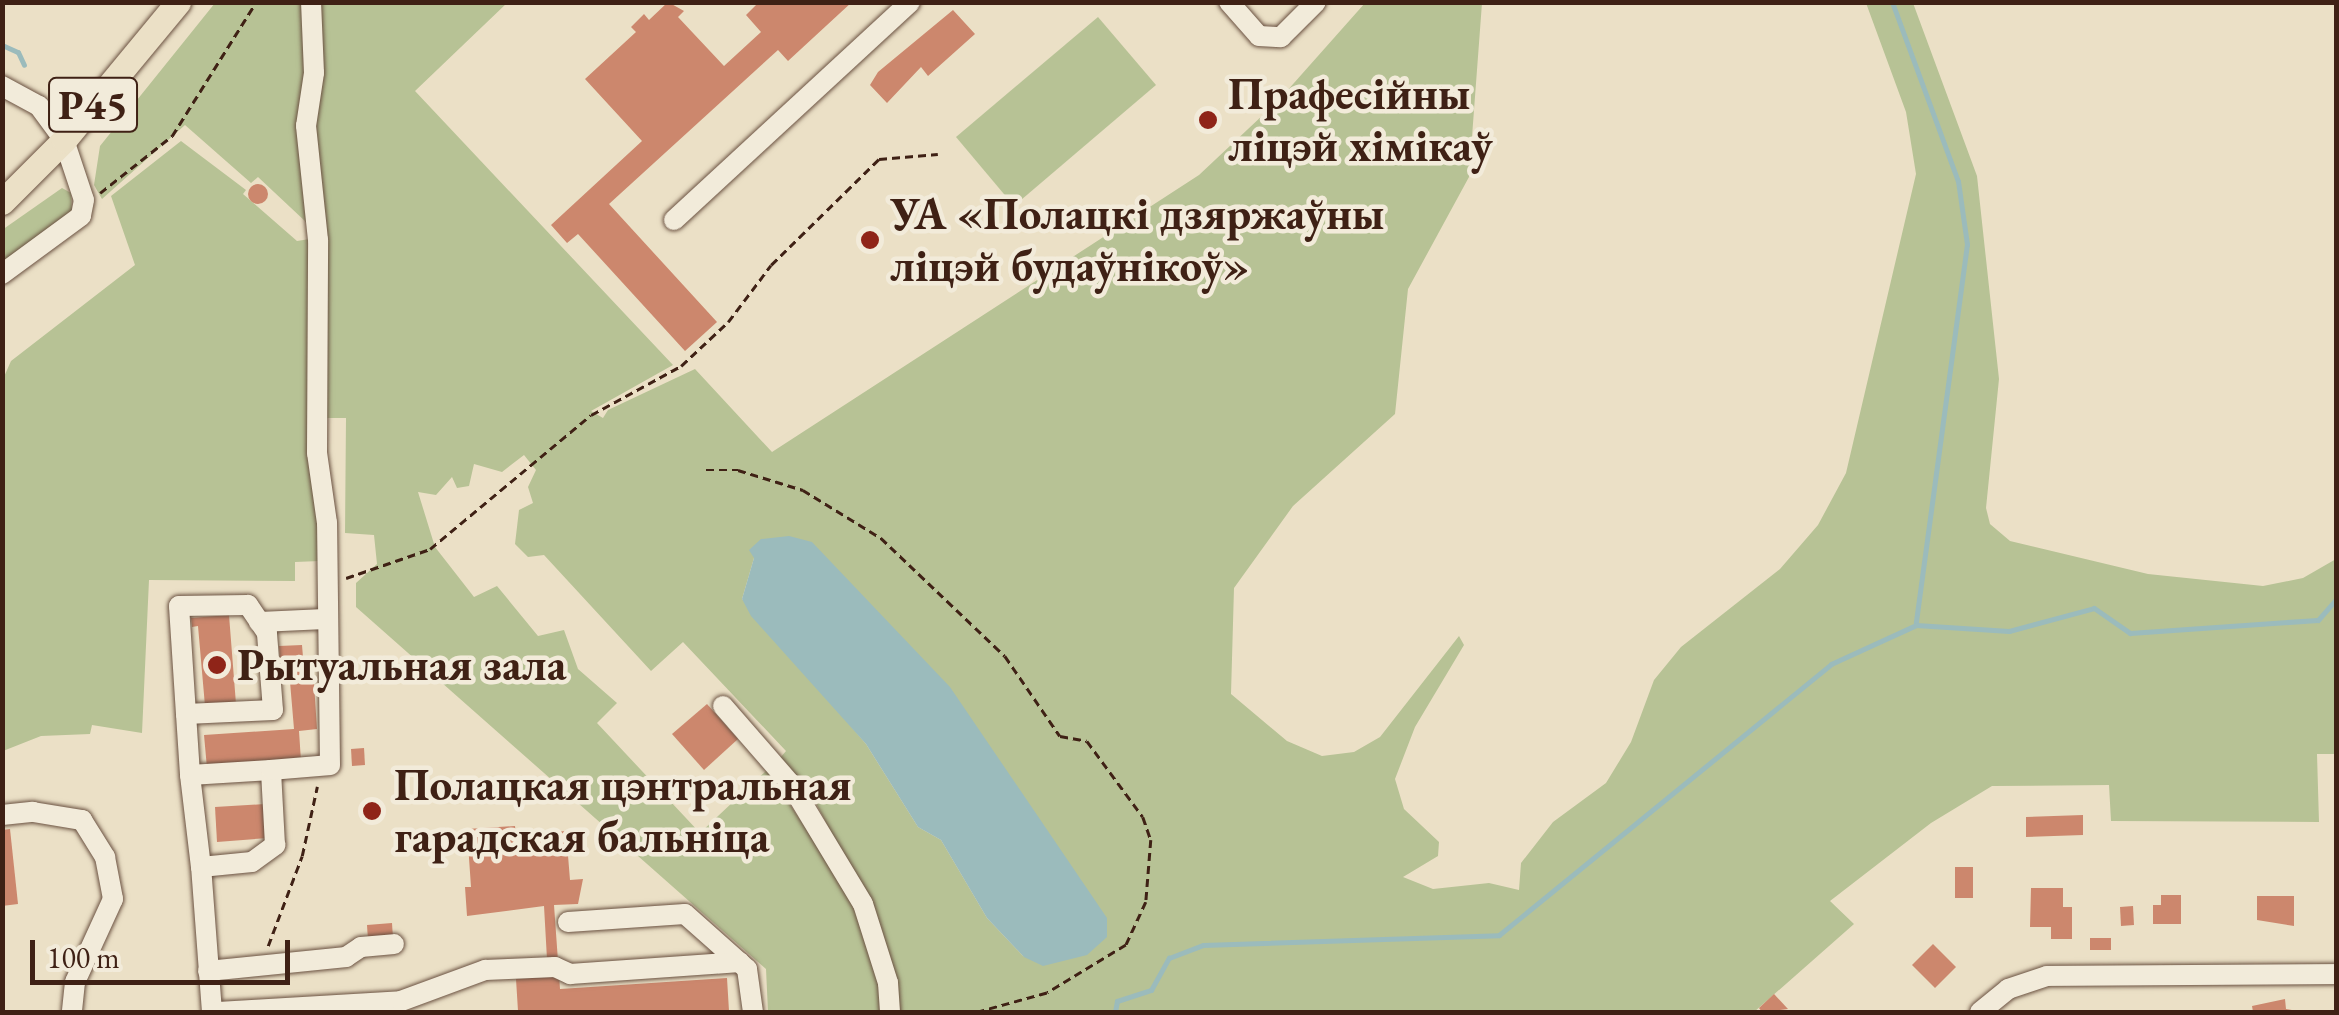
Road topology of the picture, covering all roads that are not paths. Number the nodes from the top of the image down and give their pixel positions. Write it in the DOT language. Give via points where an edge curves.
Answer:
graph roads {
  1 [pos="178,2"];
  2 [pos="310,2"];
  3 [pos="910,2"];
  4 [pos="1229,2"];
  5 [pos="1316,2"];
  6 [pos="2,86"];
  7 [pos="64,140"];
  8 [pos="2,202"];
  9 [pos="674,220"];
  10 [pos="2,274"];
  11 [pos="326,620"];
  12 [pos="260,622"];
  13 [pos="724,706"];
  14 [pos="186,714"];
  15 [pos="271,770"];
  16 [pos="190,775"];
  17 [pos="2,816"];
  18 [pos="201,866"];
  19 [pos="568,922"];
  20 [pos="394,944"];
  21 [pos="740,962"];
  22 [pos="208,971"];
  23 [pos="2336,974"];
  24 [pos="72,1012"];
  25 [pos="215,1012"];
  26 [pos="250,1012"];
  27 [pos="752,1012"];
  28 [pos="890,1012"];
  29 [pos="1980,1012"];
  1 -- 7 [label="main road, Р45"];
  2 -- 11 [label="street" via="314,73 306,126 318,240 317,453 327,523"];
  3 -- 9 [label="street"];
  4 -- 5 [label="street" via="1259,36 1281,36"];
  6 -- 7 [label="street" via="39,106"];
  7 -- 8 [label="main road, Р45"];
  7 -- 10 [label="street" via="84,200 82,216"];
  11 -- 12 [label="street"];
  11 -- 15 [label="street" via="330,765"];
  12 -- 14 [label="street" via="267,633 273,710"];
  12 -- 14 [label="street" via="248,605 178,606"];
  13 -- 28 [label="street" via="790,783 863,904 888,983"];
  14 -- 16 [label="street"];
  15 -- 16 [label="street"];
  15 -- 18 [label="street" via="275,844 252,862"];
  16 -- 18 [label="street"];
  17 -- 24 [label="street" via="32,812 82,820 105,857 113,898 75,982"];
  18 -- 22 [label="street"];
  19 -- 21 [label="street" via="684,914"];
  20 -- 22 [label="street" via="361,947 346,958"];
  21 -- 26 [label="street" via="570,974 555,967 486,970 401,1001"];
  21 -- 27 [label="street" via="751,976"];
  22 -- 25 [label="street"];
  23 -- 29 [label="street" via="2047,976 2008,989"];
  25 -- 26 [label="street"];
}
